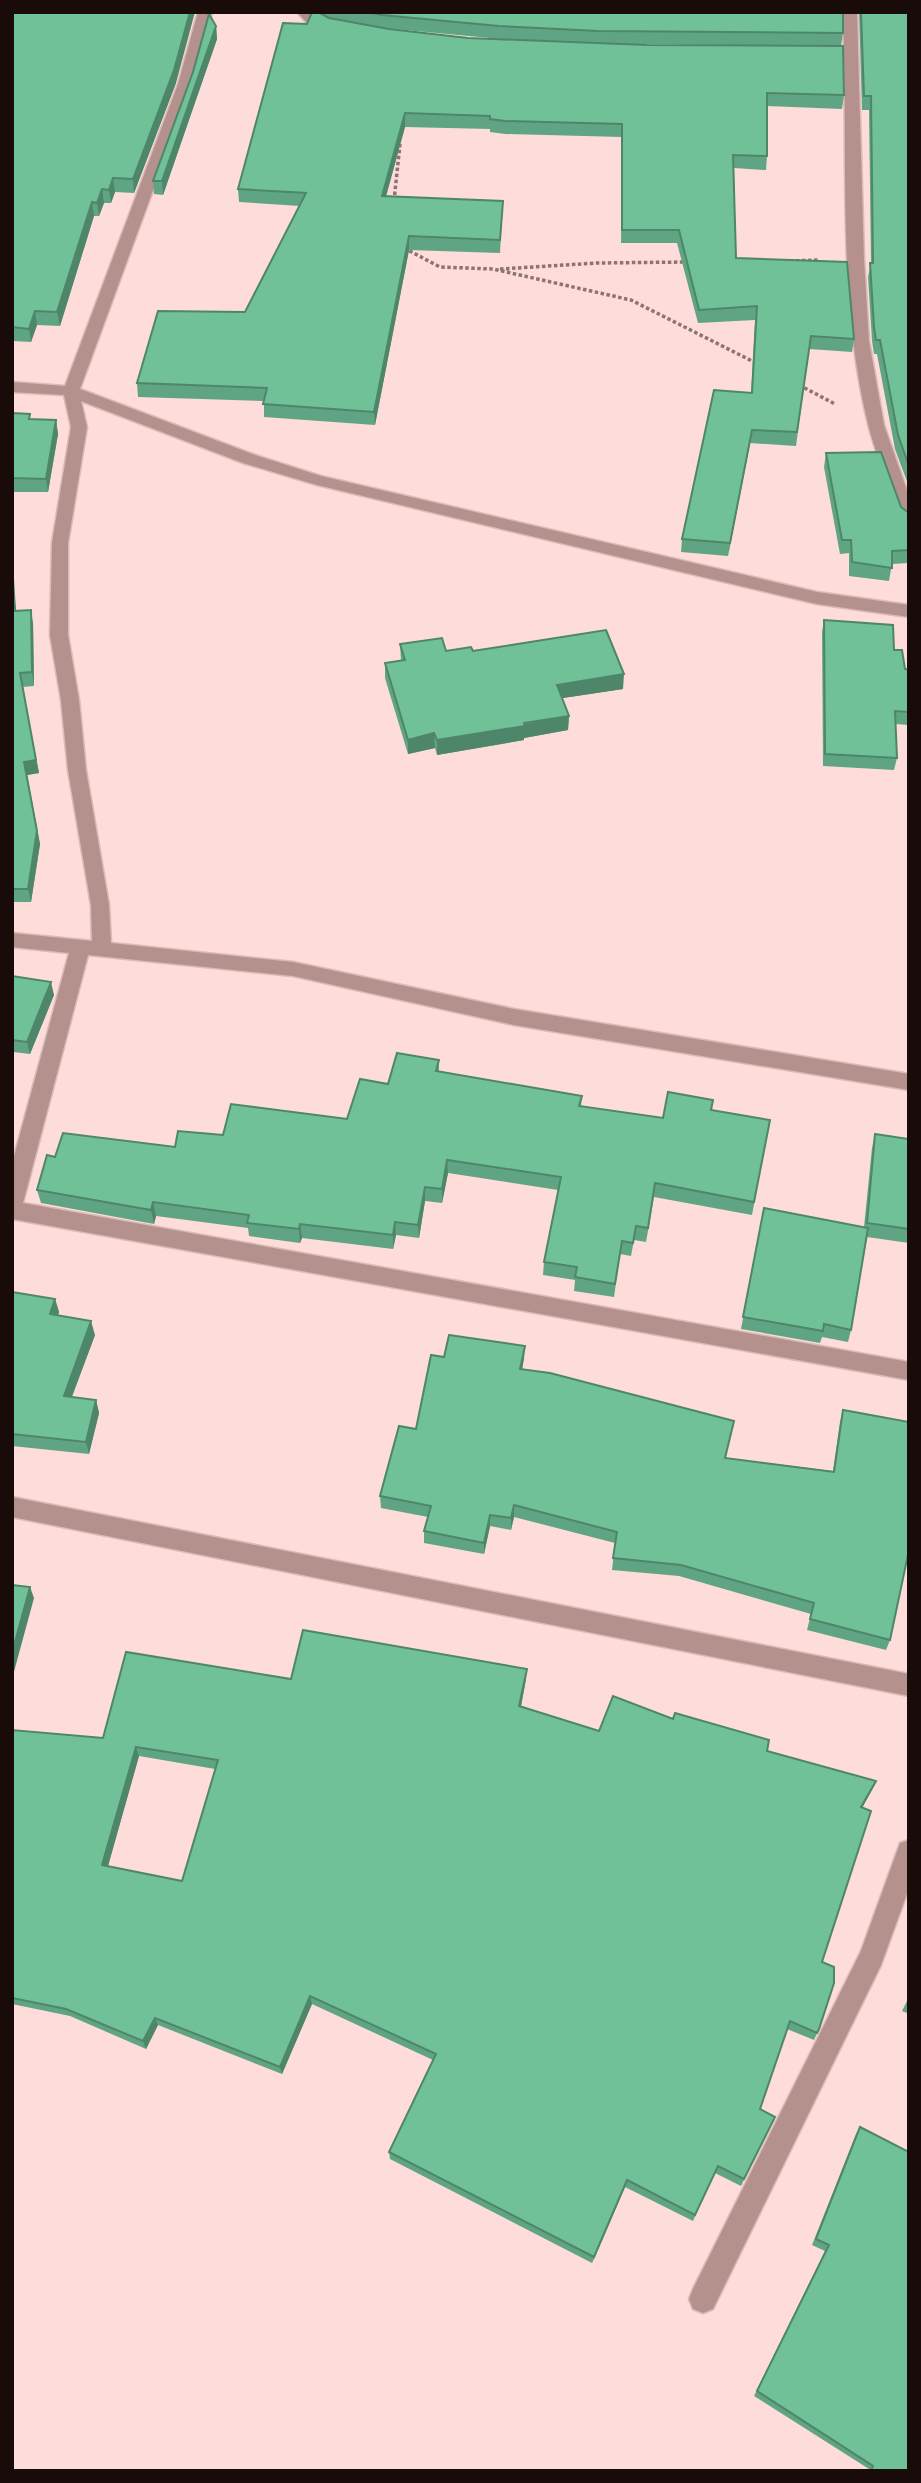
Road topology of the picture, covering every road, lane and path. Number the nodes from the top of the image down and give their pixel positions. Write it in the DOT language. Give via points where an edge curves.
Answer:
graph roads {
  1 [pos="205,12"];
  2 [pos="304,12"];
  3 [pos="850,12"];
  4 [pos="350,29"];
  5 [pos="795,53"];
  6 [pos="850,53"];
  7 [pos="400,135"];
  8 [pos="394,204"];
  9 [pos="399,246"];
  10 [pos="856,259"];
  11 [pos="788,261"];
  12 [pos="694,262"];
  13 [pos="493,270"];
  14 [pos="766,368"];
  15 [pos="791,381"];
  16 [pos="12,387"];
  17 [pos="71,391"];
  18 [pos="876,425"];
  19 [pos="909,520"];
  20 [pos="909,611"];
  21 [pos="12,940"];
  22 [pos="80,948"];
  23 [pos="102,951"];
  24 [pos="909,1082"];
  25 [pos="12,1204"];
  26 [pos="12,1210"];
  27 [pos="909,1371"];
  28 [pos="12,1507"];
  29 [pos="909,1685"];
  30 [pos="909,1852"];
  31 [pos="703,2299"];
  1 -- 17 [label="street" via="185,85"];
  2 -- 4 [label="street" via="311,19"];
  3 -- 6 [label="street"];
  5 -- 6 [label="street"];
  6 -- 10 [label="street"];
  7 -- 8 [label="path"];
  9 -- 13 [label="path" via="440,267"];
  10 -- 11 [label="path"];
  10 -- 18 [label="street" via="861,341"];
  12 -- 13 [label="path"];
  13 -- 14 [label="path" via="631,300"];
  15 -- 18 [label="path"];
  16 -- 17 [label="street"];
  17 -- 20 [label="street" via="317,480 804,595"];
  17 -- 23 [label="street" via="79,427 60,543 59,635 100,905"];
  18 -- 19 [label="street"];
  21 -- 22 [label="street"];
  22 -- 23 [label="street"];
  22 -- 25 [label="street"];
  23 -- 24 [label="street" via="293,969 514,1017"];
  26 -- 27 [label="street"];
  28 -- 29 [label="street"];
  30 -- 31 [label="street" via="872,1956"];
}
